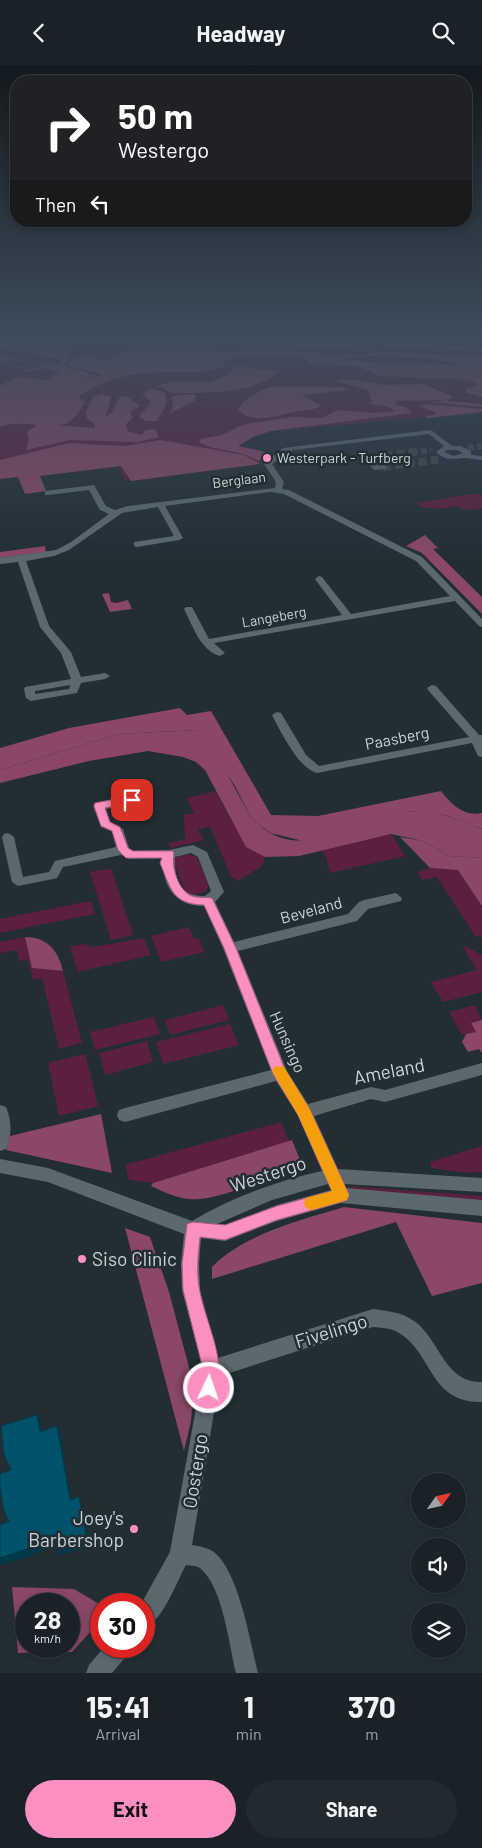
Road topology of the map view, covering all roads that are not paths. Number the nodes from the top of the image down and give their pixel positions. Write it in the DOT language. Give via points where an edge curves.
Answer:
graph roads {
  1 [pos="445,448"];
  2 [pos="431,450"];
  3 [pos="465,451"];
  4 [pos="373,458"];
  5 [pos="455,458"];
  6 [pos="480,458"];
  7 [pos="442,459"];
  8 [pos="383,467"];
  9 [pos="278,490"];
  10 [pos="48,493"];
  11 [pos="160,504"];
  12 [pos="114,513"];
  13 [pos="137,544"];
  14 [pos="21,558"];
  15 [pos="0,561"];
  16 [pos="319,579"];
  17 [pos="457,598"];
  18 [pos="189,609"];
  19 [pos="347,615"];
  20 [pos="482,625"];
  21 [pos="206,642"];
  22 [pos="220,653"];
  23 [pos="105,676"];
  24 [pos="432,688"];
  25 [pos="277,715"];
  26 [pos="479,738"];
  27 [pos="482,754"];
  28 [pos="132,800"];
  29 [pos="8,837"];
  30 [pos="123,850"];
  31 [pos="169,854"];
  32 [pos="396,898"];
  33 [pos="208,901"];
  34 [pos="230,948"];
  35 [pos="482,1069"];
  36 [pos="280,1074"];
  37 [pos="0,1112"];
  38 [pos="304,1112"];
  39 [pos="125,1115"];
  40 [pos="0,1143"];
  41 [pos="0,1166"];
  42 [pos="333,1176"];
  43 [pos="482,1185"];
  44 [pos="341,1195"];
  45 [pos="482,1209"];
  46 [pos="193,1229"];
  47 [pos="212,1369"];
  48 [pos="482,1392"];
  49 [pos="180,1554"];
  50 [pos="155,1602"];
  51 [pos="110,1658"];
  52 [pos="97,1673"];
  53 [pos="247,1673"];
  1 -- 2 [label="street"];
  1 -- 3 [label="street"];
  1 -- 5 [label="street" via="440,452"];
  1 -- 9 [label="street" via="431,432 292,448 268,464 280,482"];
  3 -- 5 [label="street"];
  3 -- 6 [label="street"];
  4 -- 8 [label="street" via="368,459 377,468"];
  5 -- 7 [label="street"];
  9 -- 11 [label="street, Berglaan"];
  9 -- 17 [label="street, Berglaan" via="408,551"];
  10 -- 12 [label="street" via="91,487 103,508"];
  11 -- 12 [label="street, Berglaan"];
  11 -- 13 [label="street" via="179,538"];
  12 -- 14 [label="street, Berglaan" via="67,548"];
  14 -- 15 [label="street, Berglaan"];
  14 -- 23 [label="street" via="45,627 66,652 77,680"];
  16 -- 19 [label="street"];
  17 -- 19 [label="street, Langeberg"];
  17 -- 20 [label="street, Berglaan"];
  18 -- 21 [label="street"];
  19 -- 21 [label="street, Langeberg" via="314,624"];
  21 -- 22 [label="street"];
  24 -- 26 [label="street"];
  25 -- 26 [label="street, Paasberg" via="302,757 318,770"];
  26 -- 27 [label="street"];
  28 -- 30 [label="street" via="99,806 105,824 117,829"];
  29 -- 30 [label="street" via="18,882 53,875 59,863"];
  30 -- 31 [label="street" via="130,855"];
  31 -- 33 [label="street" via="166,863 178,894 190,901"];
  31 -- 33 [label="street" via="193,849 203,855 218,892"];
  32 -- 34 [label="street, Beveland" via="364,905 352,918"];
  33 -- 34 [label="street, Hunsingo"];
  34 -- 36 [label="street, Hunsingo"];
  35 -- 38 [label="street, Ameland" via="384,1096 371,1093"];
  36 -- 38 [label="street, Hunsingo"];
  36 -- 39 [label="street"];
  37 -- 40 [label="street" via="4,1135"];
  38 -- 42 [label="street, Hunsingo"];
  41 -- 46 [label="street" via="48,1175"];
  42 -- 43 [label="street, Westergo"];
  42 -- 44 [label="street, Hunsingo"];
  42 -- 46 [label="street, Westergo" via="270,1193 220,1213"];
  44 -- 45 [label="street"];
  44 -- 46 [label="street" via="277,1213 225,1233"];
  46 -- 47 [label="street, Oostergo" via="191,1290"];
  47 -- 48 [label="street, Fivelingo" via="373,1318 390,1318 409,1326 446,1377 464,1391"];
  47 -- 49 [label="street, Oostergo"];
  49 -- 50 [label="street, Oostergo"];
  49 -- 53 [label="street" via="205,1558 224,1582"];
  51 -- 52 [label="street"];
}
